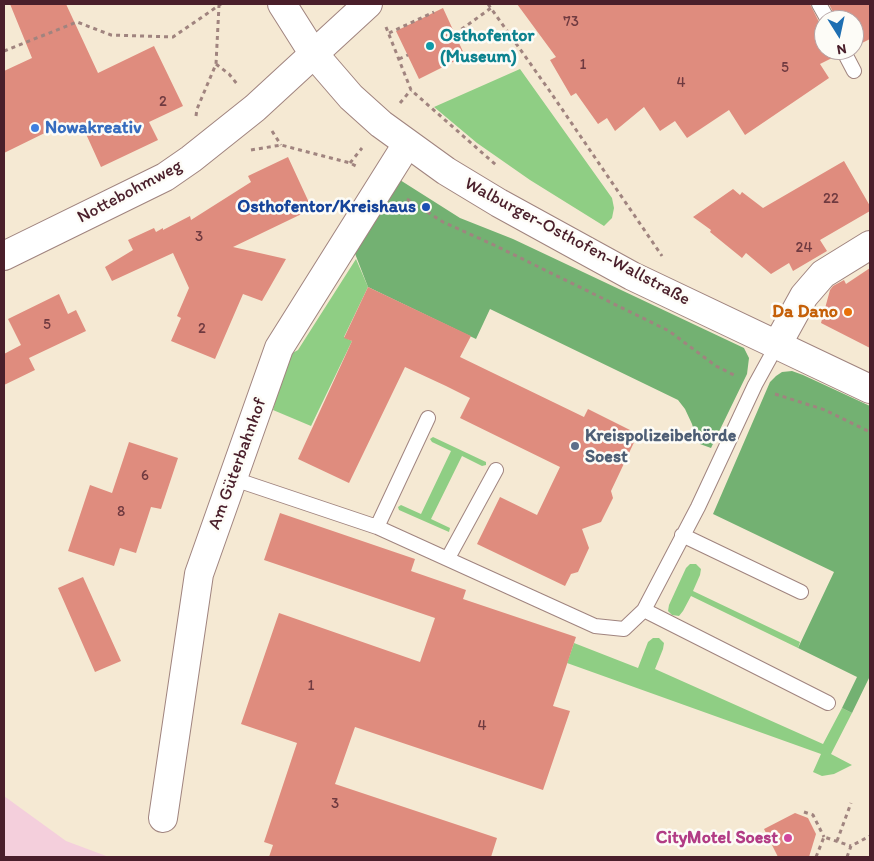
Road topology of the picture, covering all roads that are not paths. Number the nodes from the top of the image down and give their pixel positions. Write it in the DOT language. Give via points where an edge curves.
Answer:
graph roads {
  1 [pos="282,4"];
  2 [pos="368,4"];
  3 [pos="313,53"];
  4 [pos="848,60"];
  5 [pos="854,71"];
  6 [pos="407,144"];
  7 [pos="870,246"];
  8 [pos="4,256"];
  9 [pos="776,345"];
  10 [pos="870,389"];
  11 [pos="428,418"];
  12 [pos="496,470"];
  13 [pos="234,478"];
  14 [pos="377,527"];
  15 [pos="682,536"];
  16 [pos="448,558"];
  17 [pos="801,592"];
  18 [pos="644,610"];
  19 [pos="828,703"];
  20 [pos="163,818"];
  1 -- 3 [label="street, Walburger-Osthofen-Wallstraße"];
  2 -- 3 [label="street, Nottebohmweg"];
  3 -- 6 [label="street, Walburger-Osthofen-Wallstraße" via="351,97"];
  3 -- 8 [label="street, Nottebohmweg" via="255,108 165,177"];
  4 -- 5 [label="lane"];
  6 -- 9 [label="street, Walburger-Osthofen-Wallstraße" via="552,233 632,276"];
  6 -- 13 [label="street, Am Güterbahnhof" via="279,348"];
  7 -- 9 [label="street" via="823,274 804,296"];
  9 -- 10 [label="street, Walburger-Osthofen-Wallstraße"];
  9 -- 15 [label="lane"];
  11 -- 14 [label="lane"];
  12 -- 16 [label="lane"];
  13 -- 14 [label="lane"];
  13 -- 20 [label="street, Am Güterbahnhof" via="199,574"];
  14 -- 16 [label="lane"];
  15 -- 17 [label="lane"];
  15 -- 18 [label="lane"];
  16 -- 18 [label="lane" via="595,626 624,629"];
  18 -- 19 [label="lane"];
}
